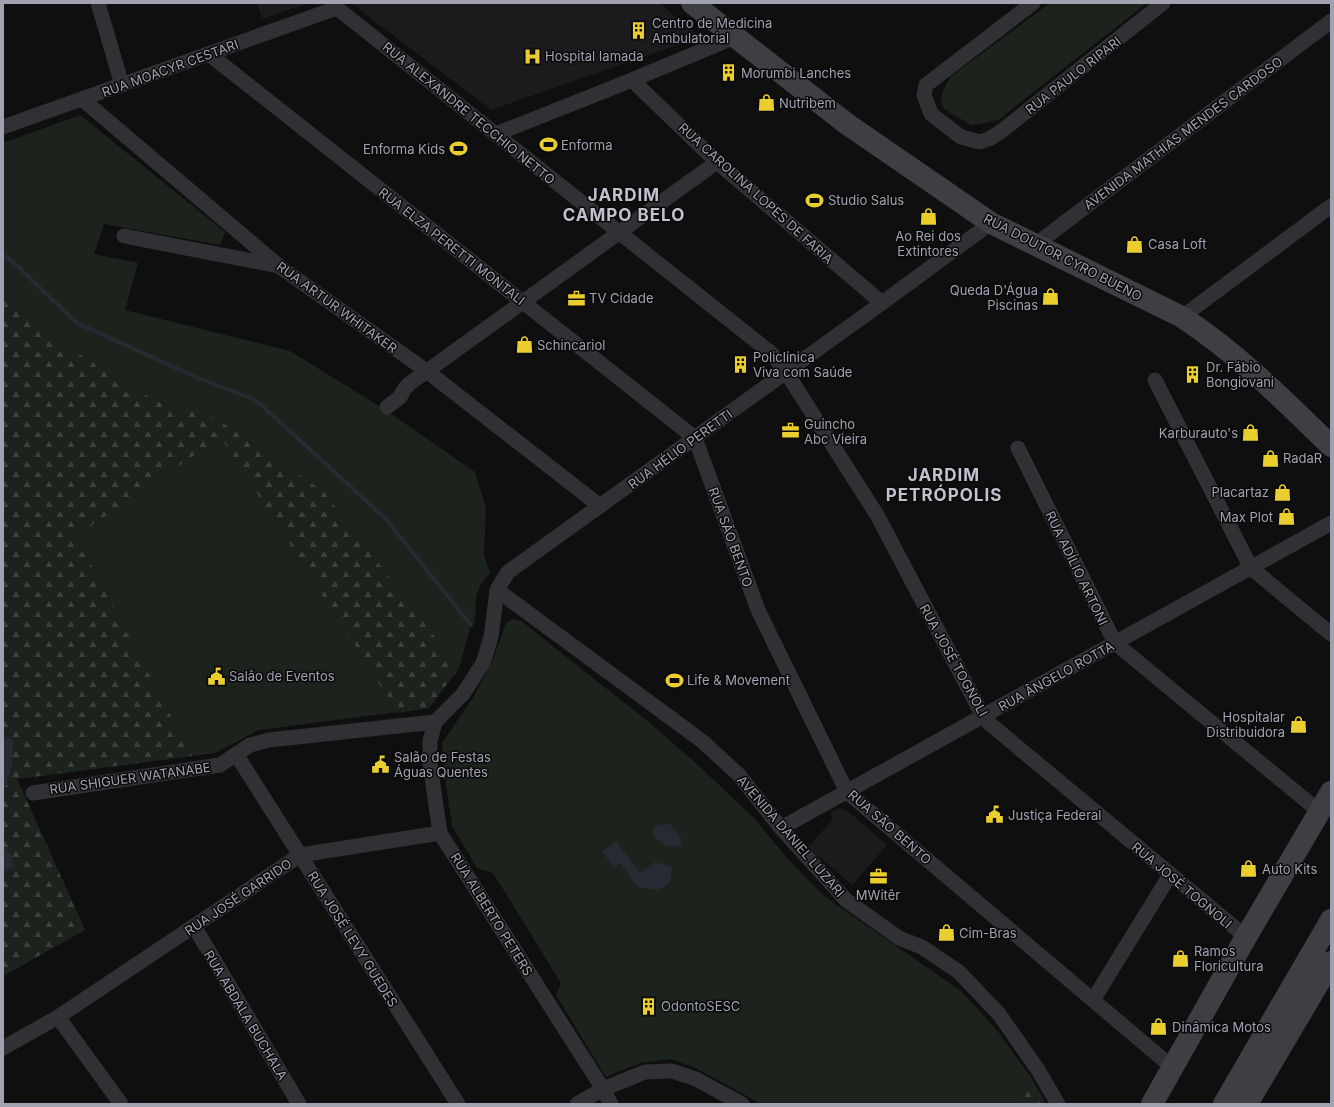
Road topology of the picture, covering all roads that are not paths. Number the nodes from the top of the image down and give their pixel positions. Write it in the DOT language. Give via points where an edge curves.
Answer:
graph roads {
  1 [pos="98,3"];
  2 [pos="692,3"];
  3 [pos="1033,3"];
  4 [pos="1163,3"];
  5 [pos="337,8"];
  6 [pos="1331,21"];
  7 [pos="735,37"];
  8 [pos="209,54"];
  9 [pos="632,80"];
  10 [pos="122,85"];
  11 [pos="82,99"];
  12 [pos="3,128"];
  13 [pos="496,134"];
  14 [pos="717,162"];
  15 [pos="1331,206"];
  16 [pos="991,223"];
  17 [pos="619,232"];
  18 [pos="124,236"];
  19 [pos="1035,244"];
  20 [pos="280,266"];
  21 [pos="523,302"];
  22 [pos="882,303"];
  23 [pos="1182,317"];
  24 [pos="428,372"];
  25 [pos="786,372"];
  26 [pos="1155,380"];
  27 [pos="387,407"];
  28 [pos="695,438"];
  29 [pos="1331,446"];
  30 [pos="1018,448"];
  31 [pos="600,506"];
  32 [pos="1331,523"];
  33 [pos="1251,568"];
  34 [pos="497,590"];
  35 [pos="1331,634"];
  36 [pos="1115,643"];
  37 [pos="983,716"];
  38 [pos="435,722"];
  39 [pos="236,754"];
  40 [pos="847,792"];
  41 [pos="1331,792"];
  42 [pos="33,793"];
  43 [pos="1320,812"];
  44 [pos="781,828"];
  45 [pos="440,833"];
  46 [pos="300,855"];
  47 [pos="1170,875"];
  48 [pos="1331,920"];
  49 [pos="194,926"];
  50 [pos="1246,937"];
  51 [pos="1331,962"];
  52 [pos="1093,1000"];
  53 [pos="58,1017"];
  54 [pos="3,1048"];
  55 [pos="1172,1067"];
  56 [pos="603,1089"];
  57 [pos="121,1104"];
  58 [pos="299,1104"];
  59 [pos="458,1104"];
  60 [pos="577,1104"];
  61 [pos="611,1104"];
  62 [pos="742,1104"];
  63 [pos="1058,1104"];
  64 [pos="1152,1104"];
  65 [pos="1224,1104"];
  66 [pos="1247,1104"];
  1 -- 10 [label="street"];
  2 -- 7 [label="street, RUA DOUTOR CYRO BUENO"];
  3 -- 4 [label="street, RUA PAULO RIPARI" via="926,85 924,95 931,114 961,137 980,142 991,138"];
  5 -- 8 [label="street, RUA MOACYR CESTARI"];
  5 -- 13 [label="street, RUA ALEXANDRE TECCHIO NETTO"];
  6 -- 19 [label="street, AVENIDA MATHIAS MENDES CARDOSO"];
  7 -- 9 [label="street"];
  7 -- 16 [label="street, RUA DOUTOR CYRO BUENO" via="848,124"];
  8 -- 10 [label="street, RUA MOACYR CESTARI"];
  8 -- 21 [label="street, RUA ELZA PERETTI MONTALI"];
  9 -- 13 [label="street"];
  9 -- 14 [label="street, RUA CAROLINA LOPES DE FARIA"];
  10 -- 11 [label="street, RUA MOACYR CESTARI"];
  11 -- 12 [label="street, RUA MOACYR CESTARI"];
  11 -- 20 [label="street, RUA ARTUR WHITAKER"];
  13 -- 17 [label="street, RUA ALEXANDRE TECCHIO NETTO"];
  14 -- 17 [label="street"];
  14 -- 22 [label="street, RUA CAROLINA LOPES DE FARIA"];
  15 -- 23 [label="street"];
  16 -- 19 [label="street, RUA DOUTOR CYRO BUENO"];
  16 -- 22 [label="street, RUA HÉLIO PERETTI"];
  17 -- 21 [label="street"];
  17 -- 25 [label="street, RUA ALEXANDRE TECCHIO NETTO" via="771,353"];
  18 -- 20 [label="street"];
  19 -- 23 [label="street, RUA DOUTOR CYRO BUENO"];
  20 -- 24 [label="street, RUA ARTUR WHITAKER"];
  21 -- 24 [label="street"];
  21 -- 28 [label="street, RUA ELZA PERETTI MONTALI"];
  22 -- 25 [label="street, RUA HÉLIO PERETTI"];
  23 -- 29 [label="street, RUA DOUTOR CYRO BUENO" via="1242,362"];
  24 -- 27 [label="street" via="405,388 400,397"];
  24 -- 31 [label="street, RUA ARTUR WHITAKER"];
  25 -- 28 [label="street, RUA HÉLIO PERETTI"];
  25 -- 37 [label="street, RUA JOSÉ TOGNOLI" via="877,515"];
  26 -- 33 [label="street"];
  28 -- 31 [label="street, RUA HÉLIO PERETTI"];
  28 -- 40 [label="street, RUA SÃO BENTO" via="758,610"];
  30 -- 36 [label="street, RUA ADÍLIO ARTONI"];
  31 -- 34 [label="street, RUA HÉLIO PERETTI" via="508,572"];
  32 -- 33 [label="street, RUA ÂNGELO ROTTA"];
  33 -- 35 [label="street"];
  33 -- 36 [label="street, RUA ÂNGELO ROTTA"];
  34 -- 38 [label="street, RUA HÉLIO PERETTI" via="491,637 483,663 463,694"];
  34 -- 44 [label="street, AVENIDA DANIEL LUZARI" via="702,741 738,774"];
  36 -- 37 [label="street, RUA ÂNGELO ROTTA"];
  36 -- 43 [label="street, RUA ADÍLIO ARTONI"];
  37 -- 40 [label="street, RUA ÂNGELO ROTTA"];
  37 -- 47 [label="street, RUA JOSÉ TOGNOLI"];
  38 -- 39 [label="street, RUA SHIGUER WATANABE" via="269,740 250,745"];
  38 -- 45 [label="street, RUA ALBERTO PETERS" via="430,741 430,764"];
  39 -- 42 [label="street, RUA SHIGUER WATANABE" via="220,765"];
  39 -- 46 [label="street, RUA JOSÉ LEVY GUEDES"];
  40 -- 44 [label="street, RUA ÂNGELO ROTTA"];
  40 -- 52 [label="street, RUA SÃO BENTO"];
  41 -- 43 [label="street"];
  43 -- 50 [label="street"];
  44 -- 63 [label="street, AVENIDA DANIEL LUZARI" via="846,900 899,938 922,947 959,972 999,1014"];
  45 -- 46 [label="street, RUA JOSÉ GARRIDO"];
  45 -- 56 [label="street, RUA ALBERTO PETERS"];
  46 -- 49 [label="street, RUA JOSÉ GARRIDO"];
  46 -- 59 [label="street, RUA JOSÉ LEVY GUEDES"];
  47 -- 50 [label="street, RUA JOSÉ TOGNOLI"];
  47 -- 52 [label="street"];
  48 -- 65 [label="street"];
  49 -- 53 [label="street, RUA JOSÉ GARRIDO"];
  49 -- 58 [label="street, RUA ABDALA BUCHALA"];
  50 -- 55 [label="street"];
  51 -- 66 [label="street"];
  52 -- 55 [label="street, RUA SÃO BENTO"];
  53 -- 54 [label="street, RUA JOSÉ GARRIDO"];
  53 -- 57 [label="street"];
  55 -- 64 [label="street"];
  56 -- 60 [label="street"];
  56 -- 61 [label="street, RUA ALBERTO PETERS"];
  56 -- 62 [label="street" via="645,1072 672,1070 696,1079"];
}
